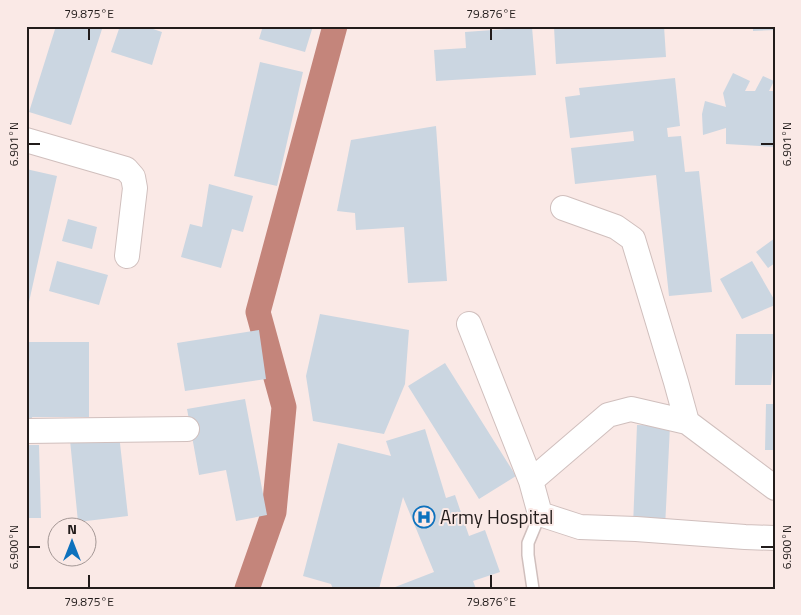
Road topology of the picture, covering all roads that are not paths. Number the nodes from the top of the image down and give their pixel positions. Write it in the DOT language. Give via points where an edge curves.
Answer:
graph roads {
  1 [pos="26,140"];
  2 [pos="563,208"];
  3 [pos="127,256"];
  4 [pos="469,324"];
  5 [pos="686,422"];
  6 [pos="187,429"];
  7 [pos="26,431"];
  8 [pos="531,481"];
  9 [pos="775,488"];
  10 [pos="540,514"];
  11 [pos="775,538"];
  12 [pos="533,589"];
  1 -- 3 [label="street" via="126,170 133,177 136,188"];
  2 -- 5 [label="street" via="616,227 633,239"];
  4 -- 8 [label="street"];
  5 -- 8 [label="street" via="631,408 608,415"];
  5 -- 9 [label="street"];
  6 -- 7 [label="street"];
  8 -- 10 [label="street"];
  10 -- 11 [label="street" via="580,527"];
  10 -- 12 [label="lane" via="528,542"];
}
